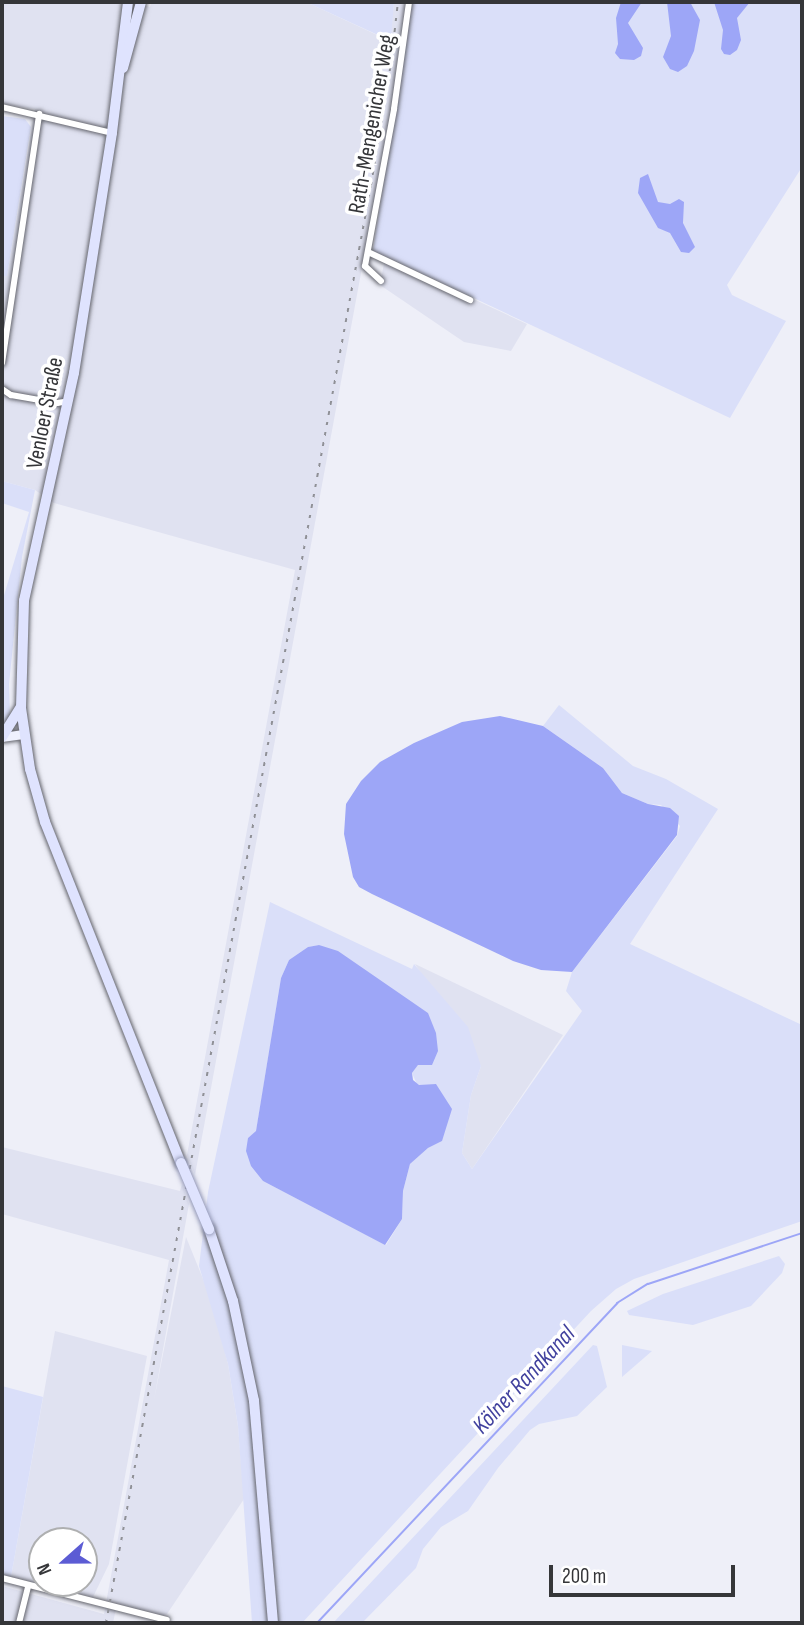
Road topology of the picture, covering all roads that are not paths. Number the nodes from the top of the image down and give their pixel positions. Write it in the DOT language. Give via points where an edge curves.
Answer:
graph roads {
  1 [pos="128,2"];
  2 [pos="141,2"];
  3 [pos="409,2"];
  4 [pos="120,78"];
  5 [pos="2,107"];
  6 [pos="39,114"];
  7 [pos="112,133"];
  8 [pos="368,252"];
  9 [pos="381,281"];
  10 [pos="470,300"];
  11 [pos="2,363"];
  12 [pos="2,389"];
  13 [pos="69,401"];
  14 [pos="20,708"];
  15 [pos="23,734"];
  16 [pos="2,737"];
  17 [pos="2,1578"];
  18 [pos="28,1586"];
  19 [pos="73,1597"];
  20 [pos="167,1620"];
  21 [pos="19,1623"];
  22 [pos="273,1623"];
  1 -- 4 [label="main road, Venloer Straße"];
  2 -- 4 [label="main road, Venloer Straße"];
  3 -- 8 [label="street, Rath-Mengenicher Weg"];
  4 -- 7 [label="main road, Venloer Straße"];
  5 -- 6 [label="street"];
  6 -- 7 [label="street"];
  6 -- 11 [label="street"];
  7 -- 13 [label="main road, Venloer Straße"];
  8 -- 9 [label="street" via="365,266"];
  8 -- 10 [label="street"];
  12 -- 13 [label="street" via="11,395"];
  13 -- 14 [label="main road, Venloer Straße" via="24,601"];
  14 -- 15 [label="main road, Venloer Straße"];
  14 -- 16 [label="main road"];
  15 -- 16 [label="main road"];
  15 -- 22 [label="main road, Venloer Straße, bridge" via="45,822 209,1229 244,1344 254,1401"];
  17 -- 18 [label="street"];
  18 -- 21 [label="street"];
  19 -- 20 [label="street"];
}
